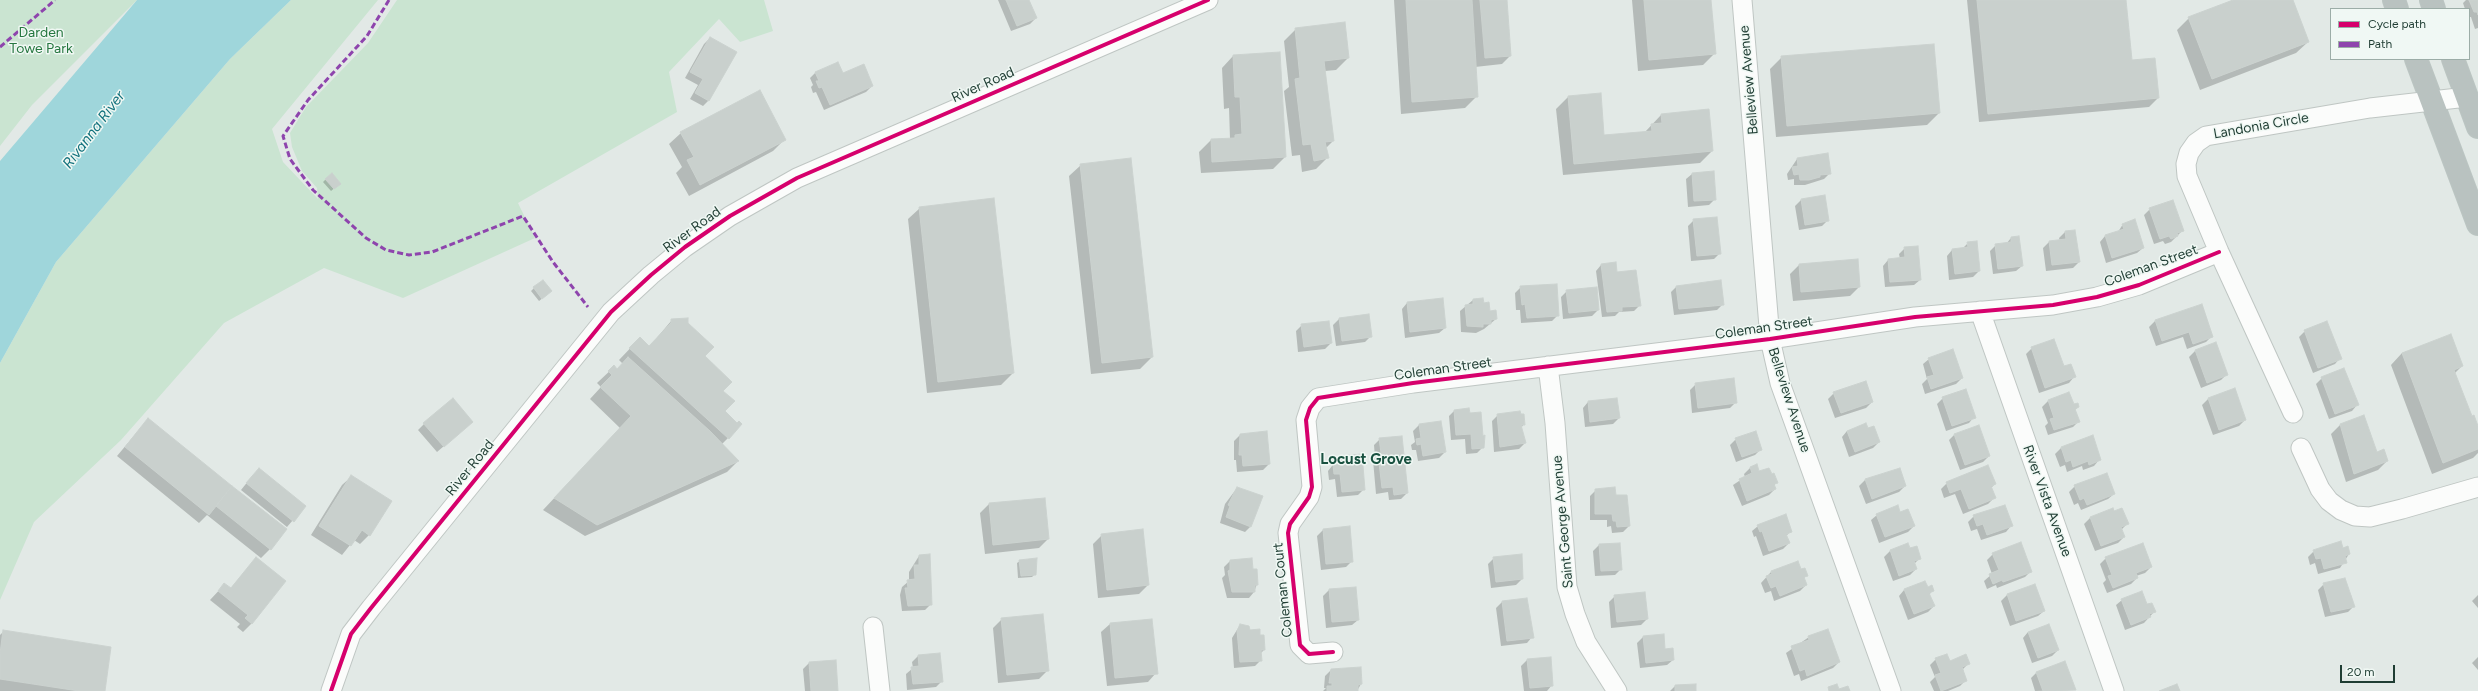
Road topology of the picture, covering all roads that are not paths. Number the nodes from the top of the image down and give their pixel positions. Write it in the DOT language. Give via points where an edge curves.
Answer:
graph roads {
  1 [pos="1208,0"];
  2 [pos="1742,0"];
  3 [pos="2416,60"];
  4 [pos="2453,60"];
  5 [pos="2467,97"];
  6 [pos="2431,101"];
  7 [pos="2478,127"];
  8 [pos="2478,224"];
  9 [pos="2219,252"];
  10 [pos="1980,311"];
  11 [pos="1770,339"];
  12 [pos="1548,366"];
  13 [pos="1310,408"];
  14 [pos="2293,413"];
  15 [pos="2301,448"];
  16 [pos="2478,487"];
  17 [pos="873,626"];
  18 [pos="1333,652"];
  19 [pos="331,691"];
  20 [pos="880,691"];
  21 [pos="1617,691"];
  22 [pos="1891,691"];
  23 [pos="2114,691"];
  1 -- 19 [label="street, River Road" via="797,178 730,216 685,247 611,312 371,608 352,634"];
  2 -- 11 [label="street, Belleview Avenue"];
  3 -- 6 [label="highway"];
  4 -- 5 [label="highway"];
  5 -- 6 [label="street, Landonia Circle"];
  5 -- 7 [label="highway"];
  6 -- 8 [label="highway"];
  6 -- 9 [label="street, Landonia Circle" via="2289,121 2206,136 2196,143 2189,152 2187,176"];
  9 -- 10 [label="street, Coleman Street" via="2139,285 2097,297 2053,305"];
  9 -- 14 [label="street, Landonia Circle"];
  10 -- 11 [label="street, Coleman Street" via="1915,317"];
  10 -- 23 [label="street, River Vista Avenue"];
  11 -- 12 [label="street, Coleman Street"];
  11 -- 22 [label="street, Belleview Avenue" via="1780,383"];
  12 -- 13 [label="street, Coleman Street" via="1331,395 1318,398"];
  12 -- 21 [label="street, Saint George Avenue" via="1555,423 1567,587 1586,642"];
  13 -- 18 [label="street, Coleman Court" via="1306,420 1312,487 1309,497 1290,524 1288,533 1300,645 1310,654"];
  15 -- 16 [label="street" via="2320,489 2329,502 2355,516 2370,517"];
  17 -- 20 [label="street"];
}
